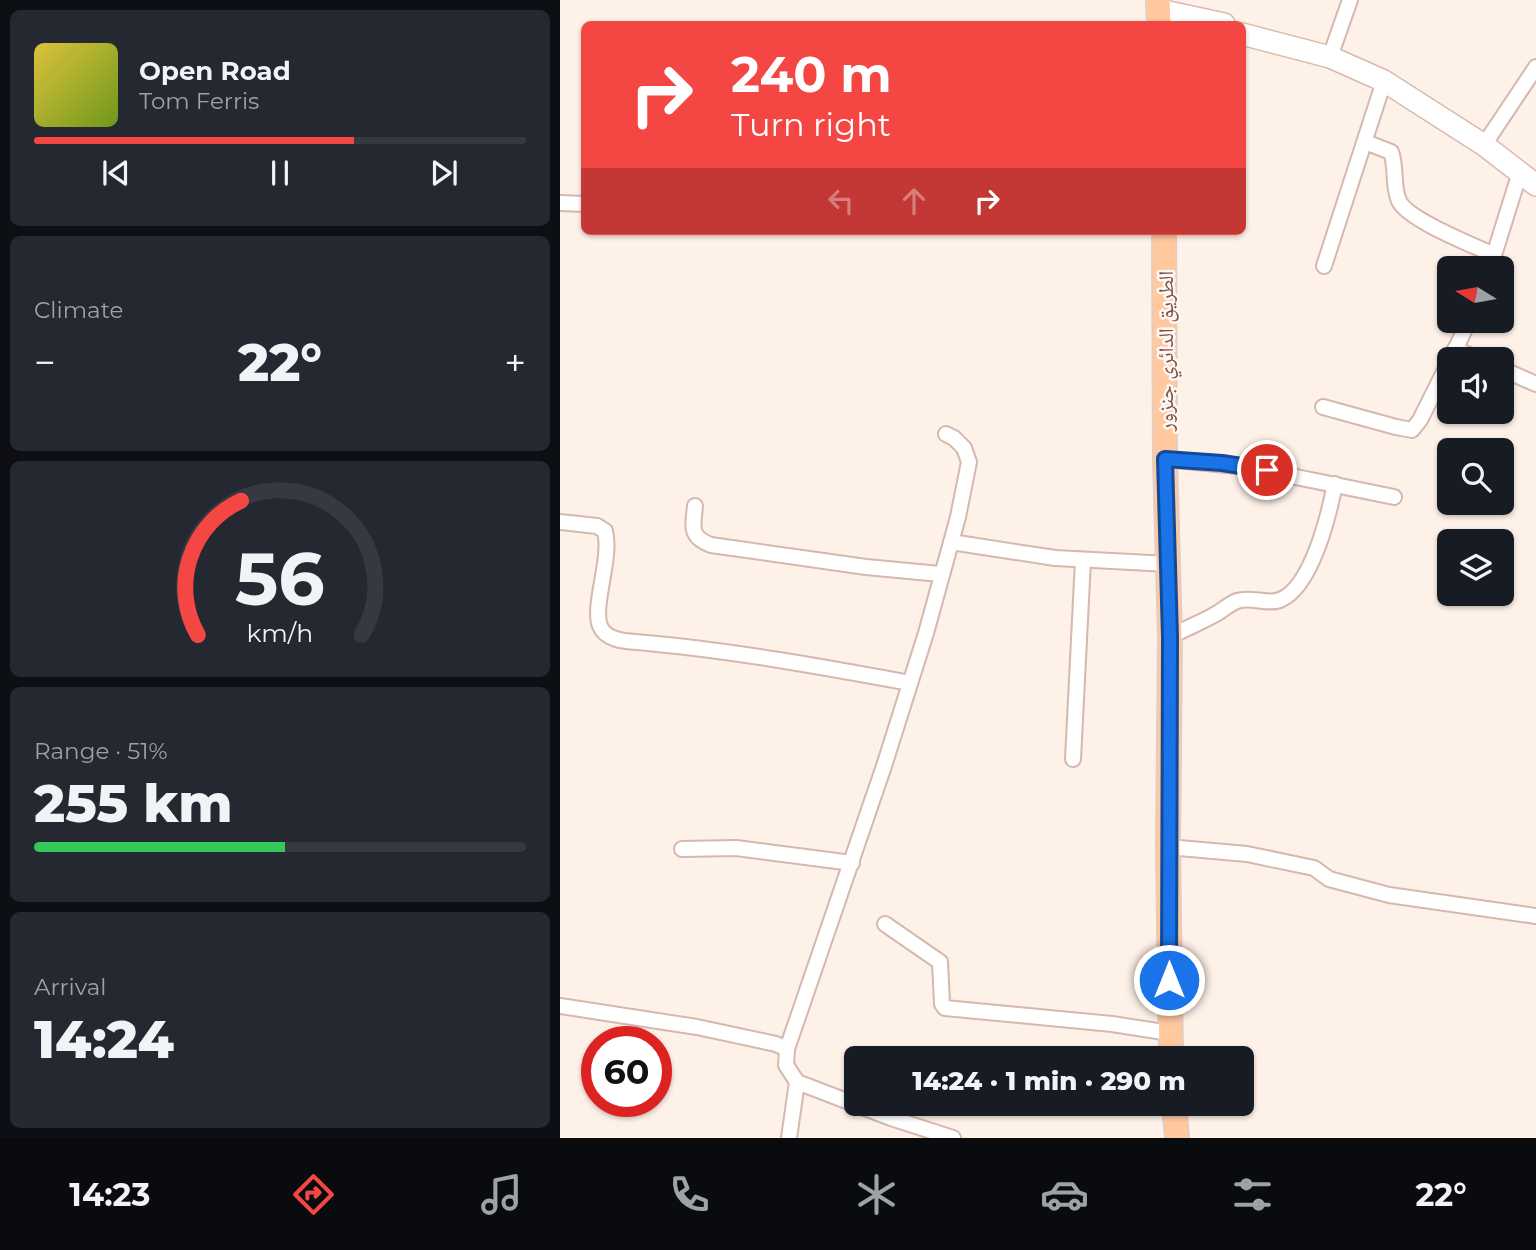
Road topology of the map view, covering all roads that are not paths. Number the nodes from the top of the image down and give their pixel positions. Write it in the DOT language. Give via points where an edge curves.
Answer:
graph roads {
  1 [pos="1350,0"];
  2 [pos="1159,12"];
  3 [pos="1208,21"];
  4 [pos="1246,36"];
  5 [pos="1330,57"];
  6 [pos="1536,67"];
  7 [pos="1384,80"];
  8 [pos="1364,142"];
  9 [pos="1484,145"];
  10 [pos="1528,178"];
  11 [pos="560,203"];
  12 [pos="581,204"];
  13 [pos="1164,235"];
  14 [pos="1483,256"];
  15 [pos="1494,256"];
  16 [pos="1324,267"];
  17 [pos="1514,374"];
  18 [pos="1536,384"];
  19 [pos="1437,385"];
  20 [pos="1323,407"];
  21 [pos="946,434"];
  22 [pos="1165,459"];
  23 [pos="1335,484"];
  24 [pos="1394,497"];
  25 [pos="695,506"];
  26 [pos="560,522"];
  27 [pos="951,542"];
  28 [pos="1083,560"];
  29 [pos="1168,564"];
  30 [pos="940,574"];
  31 [pos="1170,637"];
  32 [pos="910,683"];
  33 [pos="1073,759"];
  34 [pos="1168,847"];
  35 [pos="682,849"];
  36 [pos="852,863"];
  37 [pos="1536,916"];
  38 [pos="885,924"];
  39 [pos="560,1006"];
  40 [pos="1170,1033"];
  41 [pos="1170,1046"];
  42 [pos="787,1049"];
  43 [pos="797,1082"];
  44 [pos="1175,1116"];
  45 [pos="789,1138"];
  46 [pos="953,1138"];
  47 [pos="1177,1138"];
  1 -- 5 [label="street"];
  2 -- 3 [label="street"];
  4 -- 5 [label="street"];
  5 -- 7 [label="street"];
  6 -- 9 [label="street"];
  7 -- 8 [label="street"];
  7 -- 9 [label="street"];
  8 -- 14 [label="street" via="1391,152 1395,189 1406,210"];
  8 -- 16 [label="street"];
  9 -- 10 [label="street"];
  10 -- 15 [label="street"];
  11 -- 12 [label="street"];
  13 -- 22 [label="main road, الطريق الدائري جنزور"];
  17 -- 18 [label="street"];
  19 -- 20 [label="street" via="1412,429"];
  21 -- 27 [label="street" via="964,448 970,462"];
  22 -- 23 [label="street" via="1247,467"];
  22 -- 29 [label="main road, الطريق الدائري جنزور"];
  23 -- 24 [label="street"];
  23 -- 31 [label="street" via="1321,543 1285,597 1278,601 1238,600"];
  25 -- 30 [label="street" via="695,536 711,545"];
  26 -- 32 [label="street" via="605,531 607,551 598,619 603,632 614,639"];
  27 -- 28 [label="street"];
  27 -- 30 [label="street"];
  28 -- 29 [label="street"];
  28 -- 33 [label="street"];
  29 -- 31 [label="main road, الطريق الدائري جنزور"];
  30 -- 32 [label="street"];
  31 -- 34 [label="main road, الطريق الدائري جنزور"];
  32 -- 36 [label="street"];
  34 -- 37 [label="street" via="1257,856 1314,868 1329,879 1389,895"];
  34 -- 40 [label="main road, الطريق الدائري جنزور"];
  35 -- 36 [label="street" via="736,848"];
  36 -- 42 [label="street"];
  38 -- 40 [label="street" via="940,962 942,1004 947,1009"];
  39 -- 42 [label="street" via="697,1027"];
  40 -- 41 [label="main road, الطريق الدائري جنزور"];
  42 -- 43 [label="street" via="786,1065"];
  43 -- 45 [label="street"];
  43 -- 46 [label="street"];
  44 -- 47 [label="main road"];
}
